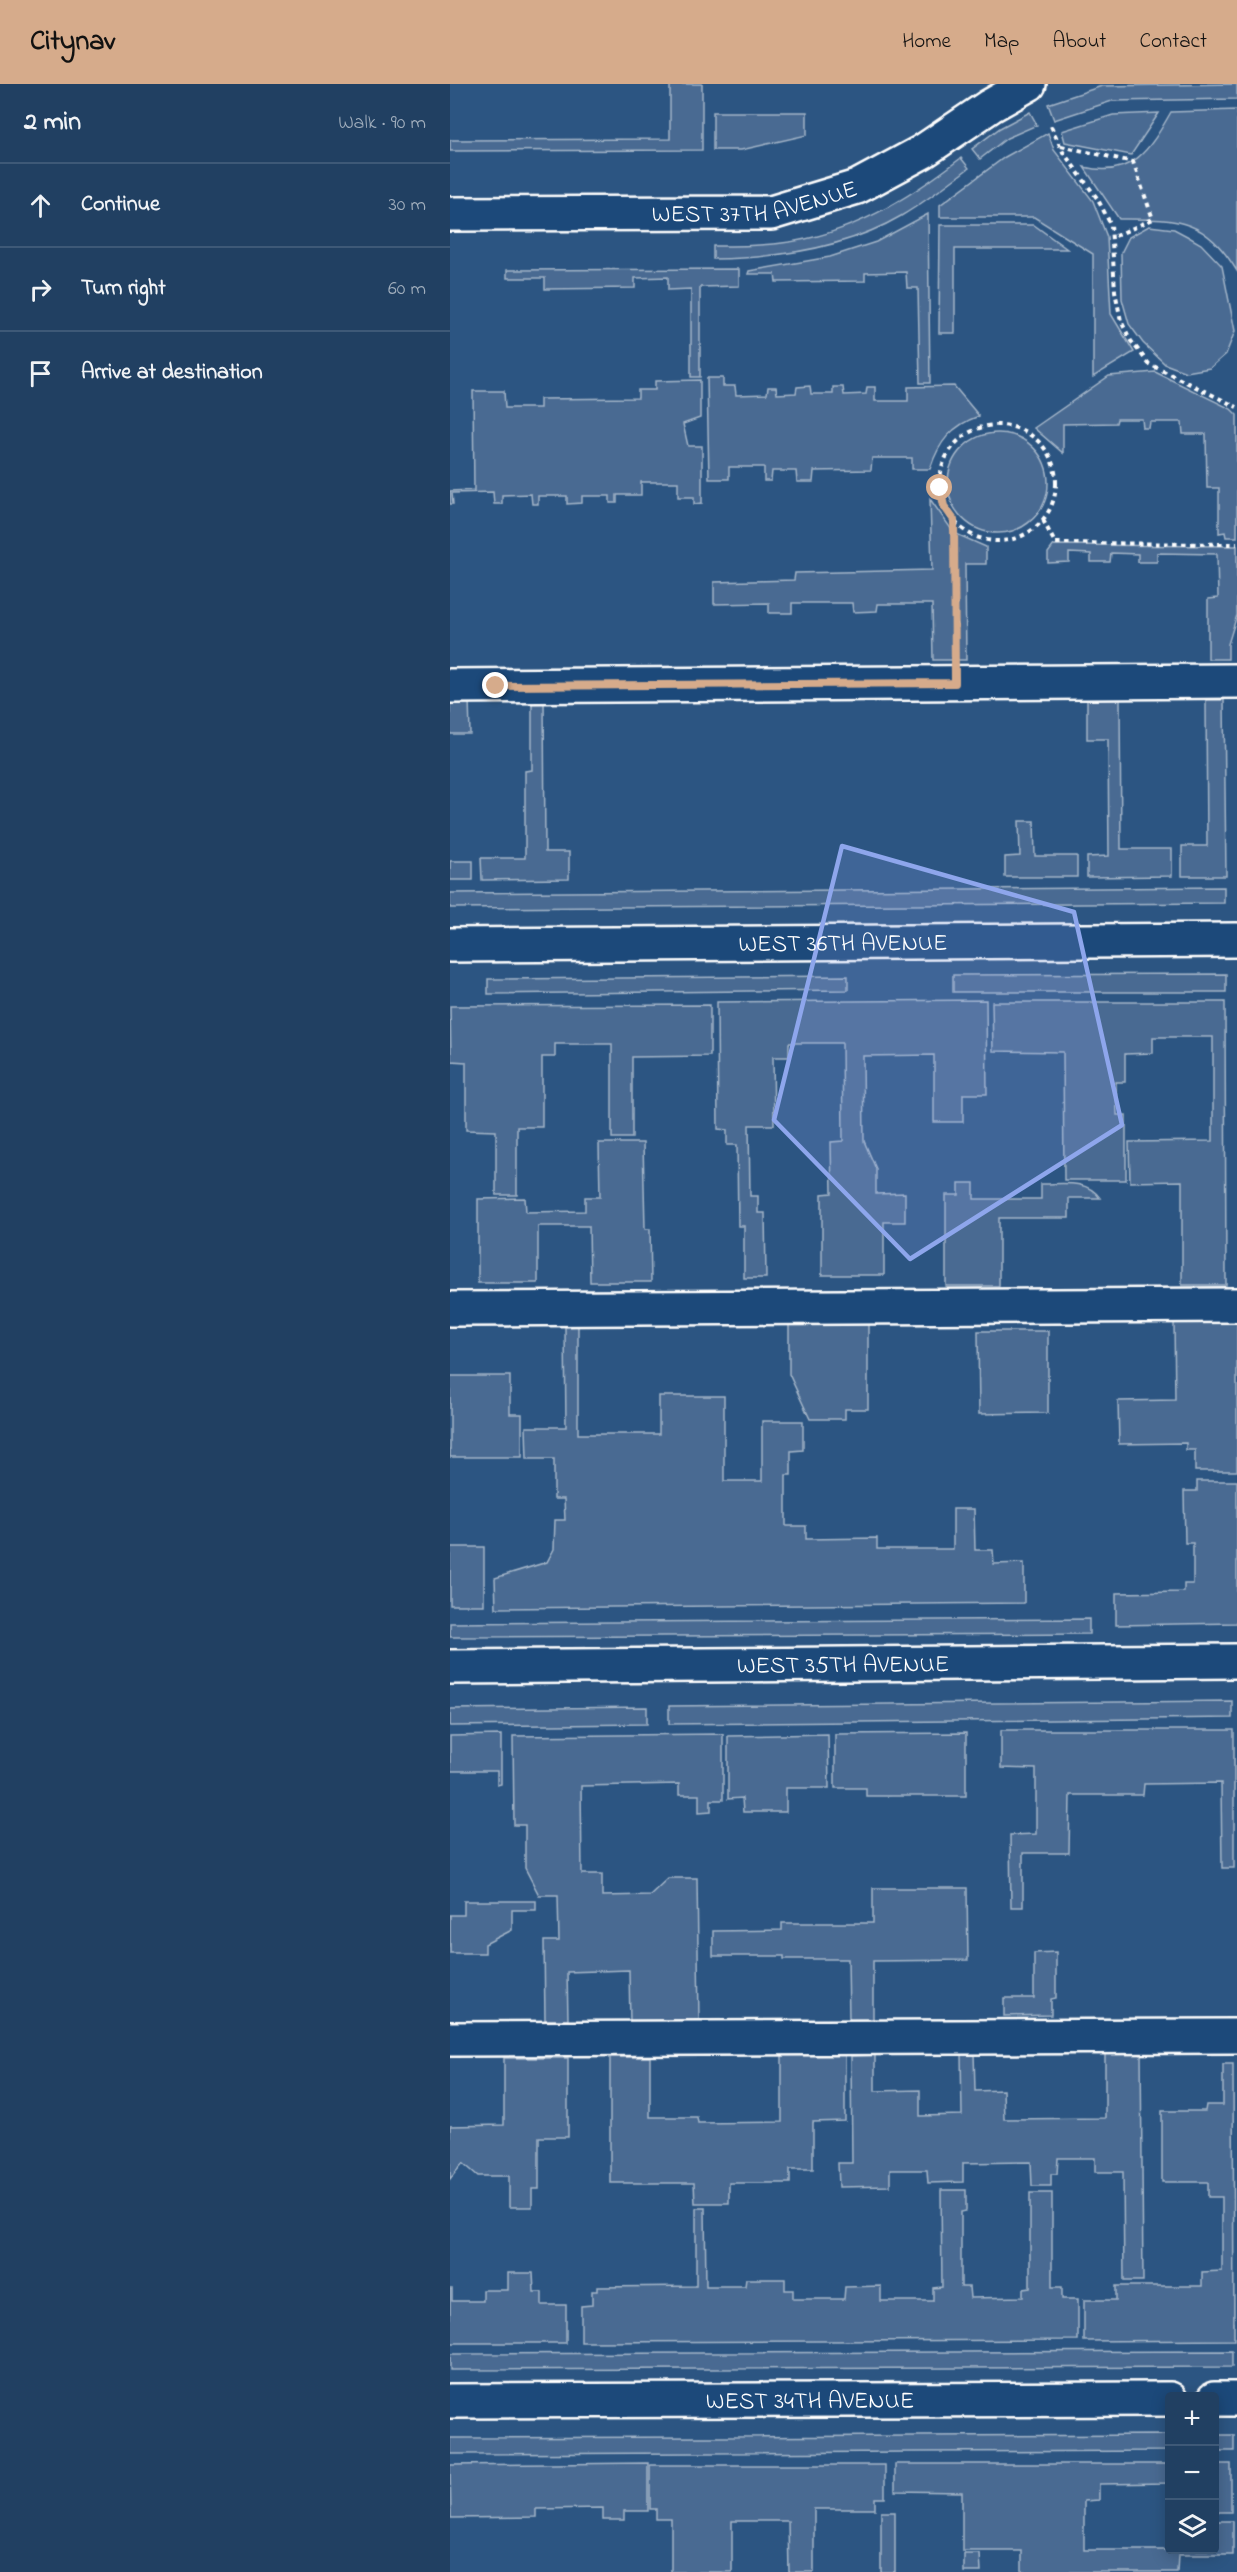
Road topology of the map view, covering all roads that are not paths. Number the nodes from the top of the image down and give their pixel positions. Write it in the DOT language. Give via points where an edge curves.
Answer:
graph roads {
  1 [pos="1029,84"];
  2 [pos="983,95"];
  3 [pos="450,214"];
  4 [pos="1237,681"];
  5 [pos="450,686"];
  6 [pos="1237,940"];
  7 [pos="450,945"];
  8 [pos="1237,1305"];
  9 [pos="450,1309"];
  10 [pos="1237,1661"];
  11 [pos="450,1667"];
  12 [pos="1237,2036"];
  13 [pos="450,2039"];
  14 [pos="1165,2399"];
  15 [pos="1219,2399"];
  16 [pos="1237,2399"];
  17 [pos="450,2401"];
  1 -- 2 [label="street, WEST 37TH AVENUE"];
  2 -- 3 [label="street, WEST 37TH AVENUE" via="921,152 857,188 771,213"];
  4 -- 5 [label="street"];
  6 -- 7 [label="street, WEST 36TH AVENUE"];
  8 -- 9 [label="street"];
  10 -- 11 [label="street, WEST 35TH AVENUE"];
  12 -- 13 [label="street"];
  14 -- 17 [label="street, WEST 34TH AVENUE"];
  15 -- 16 [label="street"];
}
